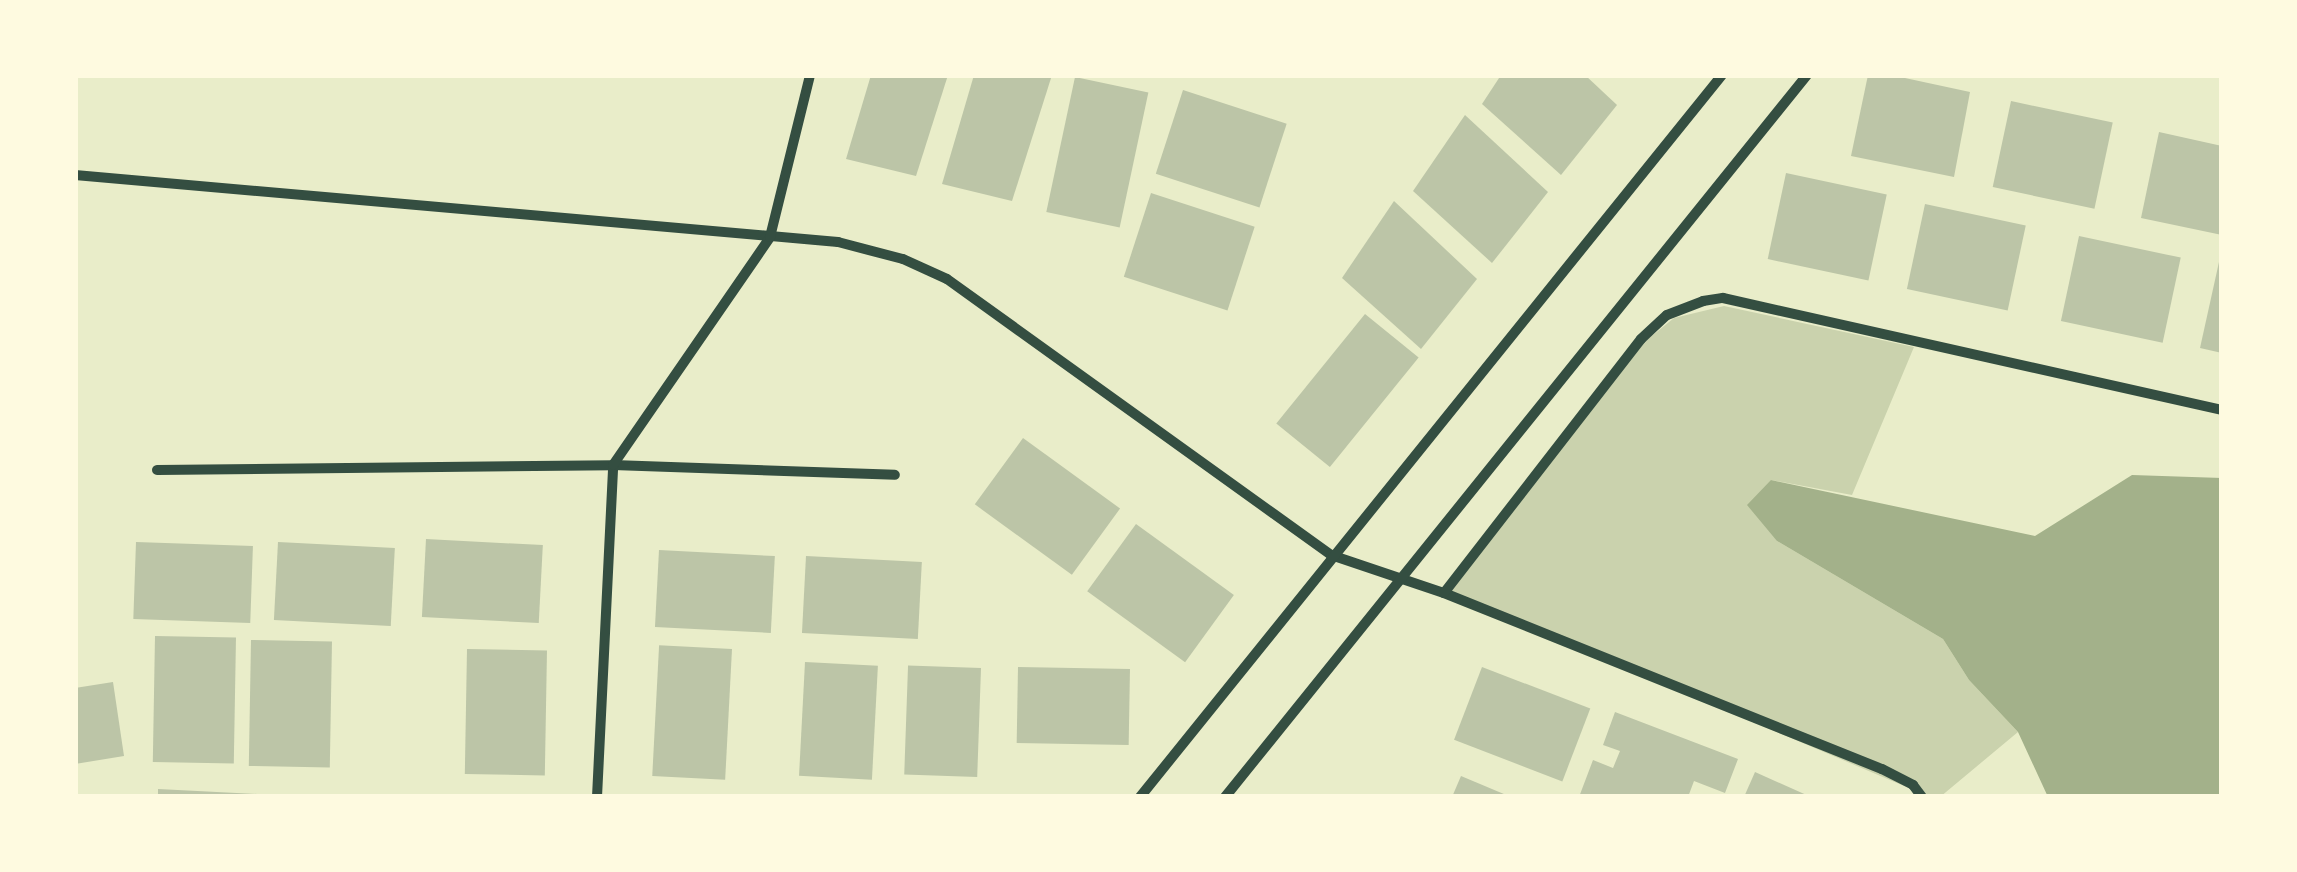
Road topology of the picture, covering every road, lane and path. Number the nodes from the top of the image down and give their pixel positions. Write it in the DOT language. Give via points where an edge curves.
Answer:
graph roads {
  1 [pos="810,75"];
  2 [pos="1722,75"];
  3 [pos="1806,75"];
  4 [pos="75,174"];
  5 [pos="770,237"];
  6 [pos="2222,410"];
  7 [pos="613,465"];
  8 [pos="157,470"];
  9 [pos="894,475"];
  10 [pos="1332,555"];
  11 [pos="1399,580"];
  12 [pos="1444,593"];
  13 [pos="598,797"];
  14 [pos="1140,797"];
  15 [pos="1225,797"];
  16 [pos="1922,797"];
  1 -- 5 [label="street"];
  2 -- 10 [label="street"];
  3 -- 11 [label="street"];
  4 -- 5 [label="street"];
  5 -- 7 [label="street"];
  5 -- 10 [label="street" via="838,242 947,279"];
  6 -- 12 [label="street" via="1723,298 1703,300 1667,315 1640,339"];
  7 -- 8 [label="street"];
  7 -- 9 [label="street"];
  7 -- 13 [label="street"];
  10 -- 11 [label="street"];
  10 -- 14 [label="street"];
  11 -- 12 [label="street"];
  11 -- 15 [label="street"];
  12 -- 16 [label="street" via="1882,769"];
}
